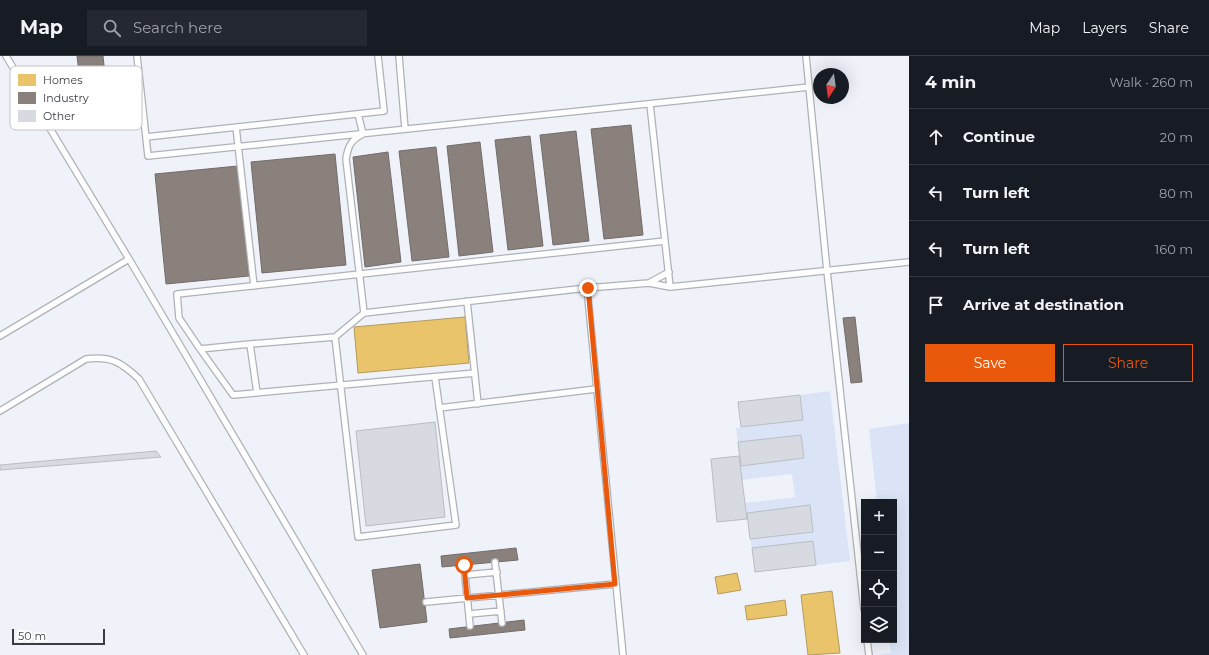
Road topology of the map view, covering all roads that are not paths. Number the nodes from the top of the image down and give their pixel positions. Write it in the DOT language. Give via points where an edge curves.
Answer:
graph roads {
  1 [pos="6,56"];
  2 [pos="137,56"];
  3 [pos="378,56"];
  4 [pos="399,56"];
  5 [pos="806,56"];
  6 [pos="12,66"];
  7 [pos="138,66"];
  8 [pos="809,87"];
  9 [pos="142,101"];
  10 [pos="650,104"];
  11 [pos="358,114"];
  12 [pos="236,127"];
  13 [pos="405,129"];
  14 [pos="51,130"];
  15 [pos="363,134"];
  16 [pos="146,137"];
  17 [pos="238,147"];
  18 [pos="665,241"];
  19 [pos="129,259"];
  20 [pos="909,262"];
  21 [pos="827,271"];
  22 [pos="668,272"];
  23 [pos="359,274"];
  24 [pos="649,283"];
  25 [pos="254,286"];
  26 [pos="670,287"];
  27 [pos="588,288"];
  28 [pos="467,301"];
  29 [pos="364,313"];
  30 [pos="0,336"];
  31 [pos="335,337"];
  32 [pos="250,344"];
  33 [pos="200,349"];
  34 [pos="475,373"];
  35 [pos="435,377"];
  36 [pos="340,386"];
  37 [pos="596,390"];
  38 [pos="257,393"];
  39 [pos="478,404"];
  40 [pos="439,408"];
  41 [pos="0,411"];
  42 [pos="495,562"];
  43 [pos="464,565"];
  44 [pos="496,572"];
  45 [pos="465,575"];
  46 [pos="615,584"];
  47 [pos="499,595"];
  48 [pos="467,598"];
  49 [pos="426,602"];
  50 [pos="864,607"];
  51 [pos="501,611"];
  52 [pos="469,614"];
  53 [pos="502,623"];
  54 [pos="470,626"];
  55 [pos="867,643"];
  56 [pos="304,655"];
  57 [pos="363,655"];
  58 [pos="623,655"];
  59 [pos="869,655"];
  1 -- 6 [label="lane"];
  2 -- 7 [label="lane"];
  3 -- 11 [label="lane" via="384,111"];
  4 -- 13 [label="lane"];
  5 -- 8 [label="lane"];
  8 -- 10 [label="lane"];
  8 -- 21 [label="lane"];
  9 -- 16 [label="lane"];
  10 -- 13 [label="lane"];
  10 -- 18 [label="lane"];
  11 -- 12 [label="lane"];
  11 -- 15 [label="lane"];
  12 -- 16 [label="lane"];
  12 -- 17 [label="lane"];
  13 -- 15 [label="lane"];
  14 -- 19 [label="lane"];
  15 -- 17 [label="lane"];
  15 -- 23 [label="lane" via="354,138 348,146 346,159"];
  16 -- 17 [label="lane" via="148,156"];
  17 -- 25 [label="lane"];
  18 -- 22 [label="lane"];
  18 -- 23 [label="lane"];
  19 -- 30 [label="lane"];
  19 -- 57 [label="lane"];
  20 -- 21 [label="lane"];
  21 -- 26 [label="lane"];
  21 -- 50 [label="lane"];
  22 -- 24 [label="lane"];
  22 -- 26 [label="lane"];
  23 -- 25 [label="lane"];
  23 -- 29 [label="lane"];
  24 -- 26 [label="lane"];
  24 -- 27 [label="lane"];
  25 -- 33 [label="lane" via="177,294 179,318"];
  27 -- 28 [label="lane"];
  27 -- 37 [label="lane"];
  28 -- 29 [label="lane"];
  28 -- 34 [label="lane"];
  29 -- 31 [label="lane"];
  31 -- 32 [label="lane"];
  31 -- 36 [label="lane"];
  32 -- 33 [label="lane"];
  32 -- 38 [label="lane"];
  33 -- 38 [label="lane" via="234,395"];
  34 -- 35 [label="lane"];
  34 -- 39 [label="lane"];
  35 -- 36 [label="lane"];
  35 -- 40 [label="lane"];
  36 -- 38 [label="lane"];
  36 -- 40 [label="lane" via="358,537 456,525"];
  37 -- 39 [label="lane"];
  37 -- 46 [label="lane"];
  39 -- 40 [label="lane"];
  41 -- 56 [label="lane" via="86,359 99,357 125,366 139,379"];
  42 -- 44 [label="lane"];
  43 -- 45 [label="lane"];
  44 -- 45 [label="lane"];
  44 -- 47 [label="lane"];
  45 -- 48 [label="lane"];
  46 -- 47 [label="lane"];
  46 -- 58 [label="lane"];
  47 -- 48 [label="lane"];
  47 -- 51 [label="lane"];
  48 -- 49 [label="lane"];
  48 -- 52 [label="lane"];
  51 -- 52 [label="lane"];
  51 -- 53 [label="lane"];
  52 -- 54 [label="lane"];
  55 -- 59 [label="lane"];
}
